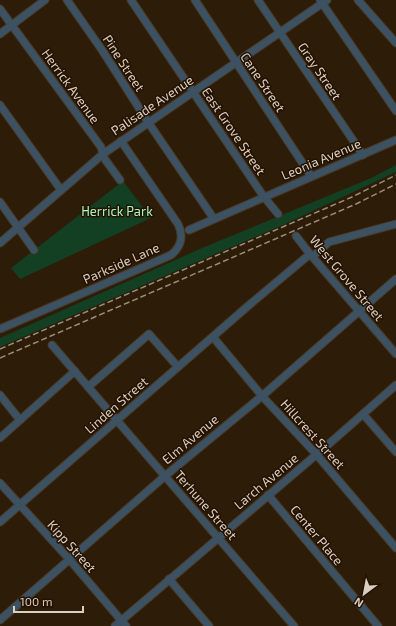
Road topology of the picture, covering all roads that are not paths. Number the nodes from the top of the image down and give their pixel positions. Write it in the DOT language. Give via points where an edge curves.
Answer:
graph roads {
  1 [pos="45,0"];
  2 [pos="67,0"];
  3 [pos="131,0"];
  4 [pos="195,0"];
  5 [pos="258,0"];
  6 [pos="358,0"];
  7 [pos="323,1"];
  8 [pos="0,9"];
  9 [pos="12,25"];
  10 [pos="280,33"];
  11 [pos="0,34"];
  12 [pos="396,43"];
  13 [pos="236,63"];
  14 [pos="193,92"];
  15 [pos="0,105"];
  16 [pos="396,111"];
  17 [pos="148,122"];
  18 [pos="396,140"];
  19 [pos="121,141"];
  20 [pos="103,154"];
  21 [pos="362,155"];
  22 [pos="311,176"];
  23 [pos="120,180"];
  24 [pos="61,190"];
  25 [pos="264,197"];
  26 [pos="0,202"];
  27 [pos="278,214"];
  28 [pos="214,219"];
  29 [pos="396,224"];
  30 [pos="18,227"];
  31 [pos="189,230"];
  32 [pos="296,236"];
  33 [pos="0,243"];
  34 [pos="34,250"];
  35 [pos="311,256"];
  36 [pos="396,278"];
  37 [pos="359,311"];
  38 [pos="0,329"];
  39 [pos="213,337"];
  40 [pos="52,344"];
  41 [pos="396,354"];
  42 [pos="178,367"];
  43 [pos="75,371"];
  44 [pos="396,385"];
  45 [pos="88,387"];
  46 [pos="0,395"];
  47 [pos="262,396"];
  48 [pos="363,414"];
  49 [pos="20,420"];
  50 [pos="117,420"];
  51 [pos="0,438"];
  52 [pos="396,452"];
  53 [pos="316,454"];
  54 [pos="165,476"];
  55 [pos="0,484"];
  56 [pos="268,496"];
  57 [pos="19,506"];
  58 [pos="0,522"];
  59 [pos="218,538"];
  60 [pos="396,548"];
  61 [pos="69,559"];
  62 [pos="169,579"];
  63 [pos="0,620"];
  64 [pos="124,623"];
  65 [pos="115,626"];
  66 [pos="209,626"];
  67 [pos="294,626"];
  68 [pos="378,626"];
  1 -- 9 [label="street"];
  2 -- 17 [label="street, Pine Street"];
  3 -- 14 [label="street, East Grove Street"];
  4 -- 13 [label="street, Cane Street"];
  5 -- 10 [label="street, Gray Street"];
  6 -- 12 [label="street"];
  7 -- 10 [label="street, Palisade Avenue"];
  7 -- 16 [label="street"];
  8 -- 9 [label="street, Herrick Avenue"];
  9 -- 11 [label="street"];
  9 -- 20 [label="street, Herrick Avenue" via="101,147"];
  10 -- 13 [label="street, Palisade Avenue"];
  10 -- 21 [label="street, Gray Street"];
  13 -- 14 [label="street, Palisade Avenue"];
  13 -- 22 [label="street, Cane Street"];
  14 -- 17 [label="street, Palisade Avenue"];
  14 -- 25 [label="street, East Grove Street"];
  15 -- 24 [label="street"];
  17 -- 19 [label="street, Palisade Avenue"];
  17 -- 28 [label="street, Pine Street"];
  18 -- 21 [label="street, Leonia Avenue"];
  19 -- 20 [label="street, Palisade Avenue"];
  19 -- 38 [label="street, Parkside Lane" via="178,224 181,234 179,246 171,255"];
  20 -- 23 [label="street, Herrick Avenue"];
  20 -- 24 [label="street, Palisade Avenue"];
  21 -- 22 [label="street, Leonia Avenue"];
  22 -- 25 [label="street, Leonia Avenue"];
  24 -- 30 [label="street, Palisade Avenue"];
  25 -- 27 [label="street, East Grove Street"];
  25 -- 28 [label="street, Leonia Avenue"];
  26 -- 30 [label="street"];
  28 -- 31 [label="street, Leonia Avenue"];
  29 -- 35 [label="street, Linden Street" via="329,242"];
  30 -- 33 [label="street, Palisade Avenue"];
  30 -- 34 [label="street"];
  32 -- 35 [label="street, West Grove Street"];
  35 -- 37 [label="street, West Grove Street"];
  35 -- 39 [label="street, Linden Street"];
  36 -- 37 [label="street, Elm Avenue"];
  37 -- 41 [label="street, West Grove Street"];
  37 -- 47 [label="street, Elm Avenue"];
  39 -- 42 [label="street, Linden Street"];
  39 -- 47 [label="street, Hillcrest Street"];
  40 -- 43 [label="street, Terhune Street"];
  42 -- 45 [label="street" via="149,334"];
  42 -- 50 [label="street, Linden Street"];
  43 -- 45 [label="street, Terhune Street"];
  43 -- 49 [label="street"];
  44 -- 48 [label="street, Larch Avenue"];
  45 -- 50 [label="street, Terhune Street"];
  46 -- 49 [label="street"];
  47 -- 53 [label="street, Hillcrest Street"];
  47 -- 54 [label="street, Elm Avenue"];
  48 -- 52 [label="street"];
  48 -- 53 [label="street, Larch Avenue"];
  49 -- 51 [label="street"];
  50 -- 54 [label="street, Terhune Street"];
  50 -- 57 [label="street, Linden Street"];
  53 -- 56 [label="street, Larch Avenue"];
  53 -- 60 [label="street, Hillcrest Street"];
  54 -- 59 [label="street, Terhune Street"];
  54 -- 61 [label="street, Elm Avenue"];
  55 -- 57 [label="street, Kipp Street"];
  56 -- 59 [label="street, Larch Avenue"];
  56 -- 68 [label="street, Center Place"];
  57 -- 58 [label="street, Linden Street"];
  57 -- 61 [label="street, Kipp Street"];
  59 -- 62 [label="street, Larch Avenue"];
  59 -- 67 [label="street, Terhune Street"];
  61 -- 63 [label="street, Elm Avenue"];
  61 -- 64 [label="street, Kipp Street"];
  62 -- 64 [label="street, Larch Avenue"];
  62 -- 66 [label="street"];
  64 -- 65 [label="street, Larch Avenue"];
}
